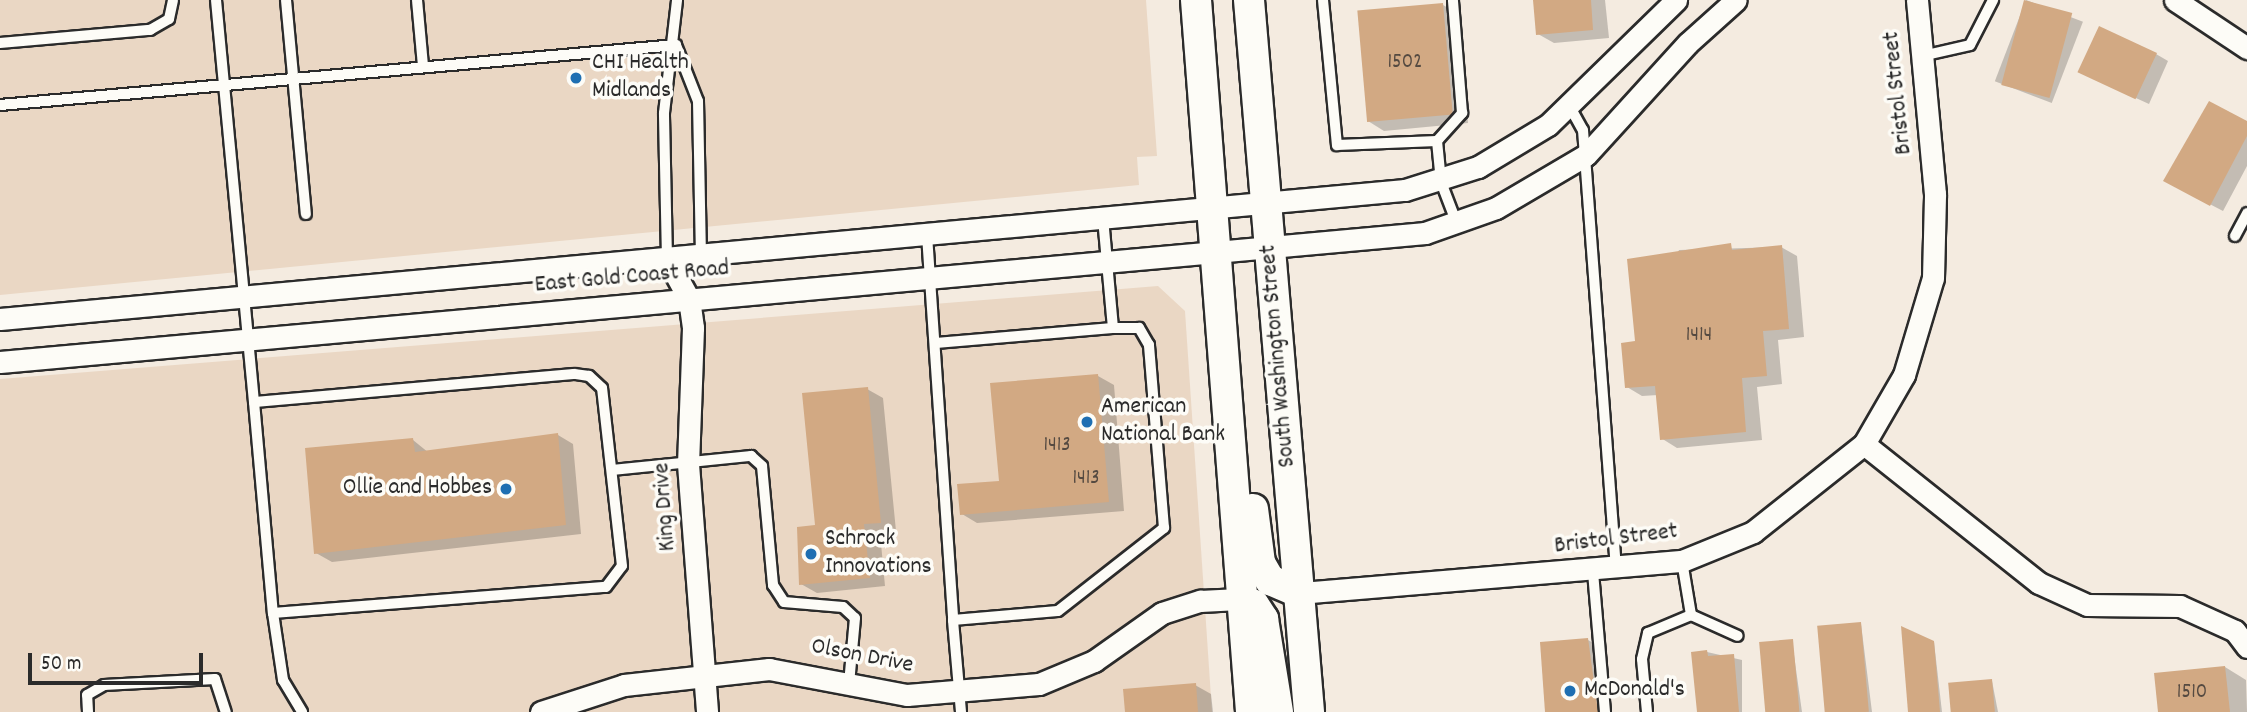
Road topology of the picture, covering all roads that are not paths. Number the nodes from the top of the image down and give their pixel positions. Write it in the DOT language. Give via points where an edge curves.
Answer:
graph roads {
  1 [pos="173,0"];
  2 [pos="216,0"];
  3 [pos="286,0"];
  4 [pos="417,0"];
  5 [pos="677,0"];
  6 [pos="1196,0"];
  7 [pos="1249,0"];
  8 [pos="1323,0"];
  9 [pos="1453,0"];
  10 [pos="1676,0"];
  11 [pos="1736,0"];
  12 [pos="1917,0"];
  13 [pos="1993,0"];
  14 [pos="2175,0"];
  15 [pos="0,43"];
  16 [pos="676,45"];
  17 [pos="2247,48"];
  18 [pos="1922,56"];
  19 [pos="423,66"];
  20 [pos="293,79"];
  21 [pos="223,86"];
  22 [pos="0,105"];
  23 [pos="1570,107"];
  24 [pos="1437,141"];
  25 [pos="1586,155"];
  26 [pos="1441,182"];
  27 [pos="1266,206"];
  28 [pos="1213,210"];
  29 [pos="2247,213"];
  30 [pos="306,214"];
  31 [pos="1103,219"];
  32 [pos="1457,224"];
  33 [pos="927,234"];
  34 [pos="2235,236"];
  35 [pos="1269,250"];
  36 [pos="1217,255"];
  37 [pos="701,256"];
  38 [pos="667,259"];
  39 [pos="1107,264"];
  40 [pos="931,278"];
  41 [pos="241,296"];
  42 [pos="689,299"];
  43 [pos="0,319"];
  44 [pos="1113,328"];
  45 [pos="245,339"];
  46 [pos="935,343"];
  47 [pos="0,362"];
  48 [pos="1226,374"];
  49 [pos="254,402"];
  50 [pos="1864,444"];
  51 [pos="688,464"];
  52 [pos="612,470"];
  53 [pos="1682,561"];
  54 [pos="1616,570"];
  55 [pos="1593,572"];
  56 [pos="1300,593"];
  57 [pos="1239,599"];
  58 [pos="273,613"];
  59 [pos="1691,615"];
  60 [pos="953,620"];
  61 [pos="1738,636"];
  62 [pos="2247,647"];
  63 [pos="704,676"];
  64 [pos="849,684"];
  65 [pos="960,703"];
  66 [pos="88,712"];
  67 [pos="226,712"];
  68 [pos="302,712"];
  69 [pos="541,712"];
  70 [pos="707,712"];
  71 [pos="1251,712"];
  72 [pos="1278,712"];
  73 [pos="1309,712"];
  74 [pos="1605,712"];
  75 [pos="1647,712"];
  1 -- 15 [label="lane" via="169,19 150,30"];
  2 -- 21 [label="lane"];
  3 -- 20 [label="lane"];
  4 -- 19 [label="lane"];
  5 -- 16 [label="lane"];
  6 -- 28 [label="main road"];
  7 -- 27 [label="main road, South Washington Street"];
  8 -- 24 [label="lane" via="1337,145"];
  9 -- 24 [label="lane" via="1462,113"];
  10 -- 23 [label="street, East Gold Coast Road"];
  11 -- 25 [label="street, East Gold Coast Road" via="1688,43"];
  12 -- 18 [label="street, Bristol Street"];
  13 -- 18 [label="lane" via="1970,45"];
  14 -- 17 [label="street"];
  16 -- 19 [label="lane"];
  16 -- 37 [label="lane" via="698,101"];
  16 -- 38 [label="lane" via="664,113"];
  18 -- 50 [label="street, Bristol Street" via="1936,194 1933,278 1904,375"];
  19 -- 20 [label="lane"];
  20 -- 21 [label="lane"];
  20 -- 30 [label="lane"];
  21 -- 22 [label="lane"];
  21 -- 41 [label="lane"];
  23 -- 25 [label="lane" via="1583,130"];
  23 -- 26 [label="street, East Gold Coast Road" via="1516,147"];
  24 -- 26 [label="lane"];
  25 -- 32 [label="street, East Gold Coast Road"];
  25 -- 54 [label="lane"];
  26 -- 27 [label="street, East Gold Coast Road"];
  26 -- 32 [label="lane"];
  27 -- 28 [label="street, East Gold Coast Road"];
  27 -- 35 [label="main road, South Washington Street"];
  28 -- 31 [label="street, East Gold Coast Road"];
  28 -- 36 [label="main road"];
  29 -- 34 [label="lane"];
  31 -- 33 [label="street, East Gold Coast Road"];
  31 -- 39 [label="lane"];
  32 -- 35 [label="street, East Gold Coast Road" via="1395,239"];
  33 -- 37 [label="street, East Gold Coast Road"];
  33 -- 40 [label="lane"];
  35 -- 36 [label="street, East Gold Coast Road"];
  35 -- 56 [label="main road, South Washington Street"];
  36 -- 39 [label="street, East Gold Coast Road"];
  36 -- 48 [label="main road"];
  37 -- 38 [label="street, East Gold Coast Road"];
  37 -- 42 [label="street, King Drive"];
  38 -- 41 [label="street, East Gold Coast Road"];
  38 -- 42 [label="street, King Drive"];
  39 -- 40 [label="street, East Gold Coast Road"];
  39 -- 44 [label="lane"];
  40 -- 42 [label="street, East Gold Coast Road"];
  40 -- 46 [label="lane"];
  41 -- 43 [label="street, East Gold Coast Road"];
  41 -- 45 [label="lane"];
  42 -- 45 [label="street, East Gold Coast Road"];
  42 -- 51 [label="street, King Drive"];
  44 -- 46 [label="lane"];
  44 -- 60 [label="lane" via="1139,328 1149,345 1164,528 1058,611"];
  45 -- 47 [label="street, East Gold Coast Road"];
  45 -- 49 [label="lane"];
  46 -- 60 [label="lane"];
  48 -- 56 [label="main road" via="1242,397 1260,563 1270,580"];
  48 -- 57 [label="main road"];
  49 -- 52 [label="lane" via="589,376 605,396"];
  49 -- 58 [label="lane"];
  50 -- 53 [label="street, Bristol Street" via="1753,533"];
  50 -- 62 [label="street" via="2039,583 2087,605 2180,606 2235,631"];
  51 -- 52 [label="lane"];
  51 -- 63 [label="street, King Drive"];
  51 -- 64 [label="lane" via="751,456 762,466 773,585 784,602 843,607 855,618"];
  52 -- 58 [label="lane" via="622,566 606,587"];
  53 -- 54 [label="street, Bristol Street"];
  53 -- 59 [label="lane"];
  54 -- 55 [label="street, Bristol Street"];
  55 -- 56 [label="street, Bristol Street"];
  55 -- 74 [label="lane"];
  56 -- 73 [label="main road, South Washington Street"];
  57 -- 65 [label="street, Olson Drive" via="1200,601 1162,613 1094,662 1057,678"];
  57 -- 71 [label="main road"];
  57 -- 72 [label="main road" via="1254,605 1264,619"];
  58 -- 68 [label="lane" via="283,680"];
  59 -- 61 [label="lane"];
  59 -- 75 [label="lane" via="1648,633 1642,659"];
  60 -- 65 [label="lane"];
  63 -- 64 [label="street, Olson Drive" via="790,670"];
  63 -- 69 [label="street, Olson Drive" via="624,685"];
  63 -- 70 [label="street, King Drive"];
  64 -- 65 [label="street, Olson Drive"];
  66 -- 67 [label="lane" via="87,695 104,685 215,679"];
}
